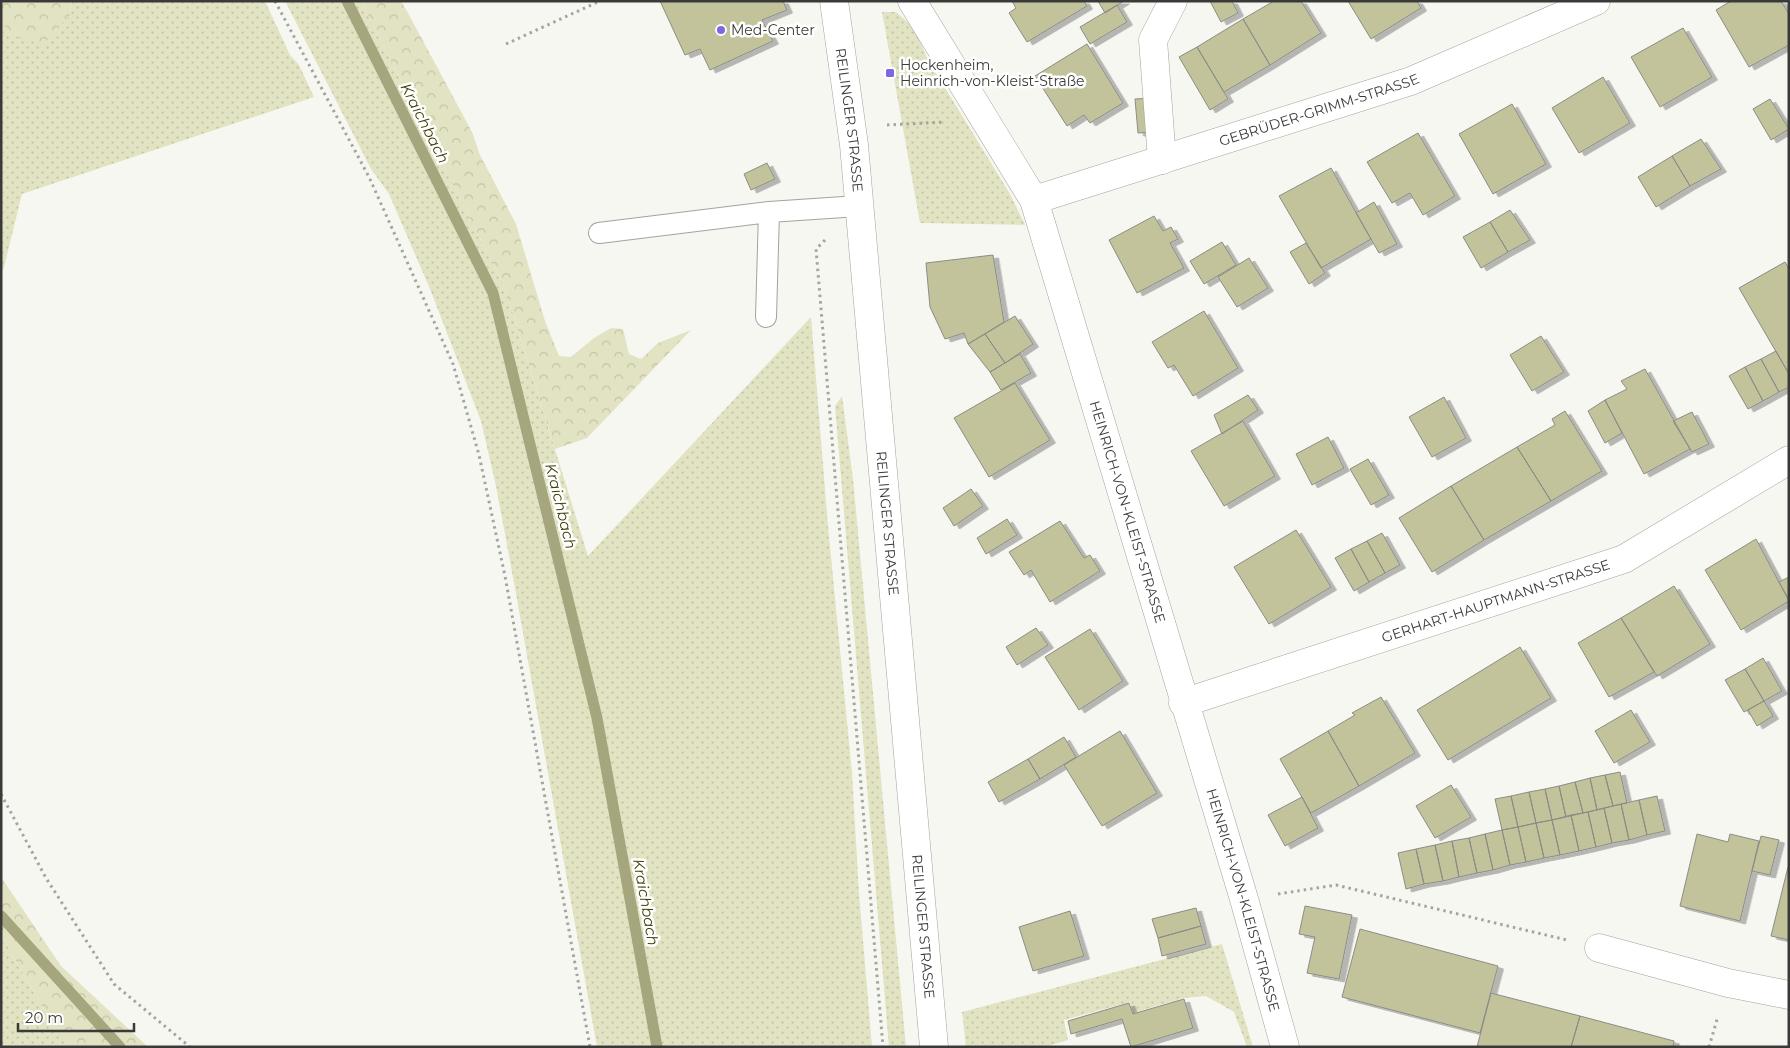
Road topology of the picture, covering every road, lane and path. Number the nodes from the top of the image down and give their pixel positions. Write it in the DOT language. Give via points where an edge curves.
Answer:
graph roads {
  1 [pos="275,1"];
  2 [pos="600,1"];
  3 [pos="834,1"];
  4 [pos="912,1"];
  5 [pos="1173,1"];
  6 [pos="1596,1"];
  7 [pos="506,44"];
  8 [pos="986,120"];
  9 [pos="852,126"];
  10 [pos="1162,160"];
  11 [pos="1034,200"];
  12 [pos="859,206"];
  13 [pos="769,212"];
  14 [pos="599,233"];
  15 [pos="766,317"];
  16 [pos="1789,460"];
  17 [pos="1183,702"];
  18 [pos="1,794"];
  19 [pos="1244,899"];
  20 [pos="1599,948"];
  21 [pos="1789,996"];
  22 [pos="190,1047"];
  23 [pos="590,1047"];
  24 [pos="882,1047"];
  25 [pos="934,1047"];
  26 [pos="1285,1047"];
  1 -- 23 [label="path" via="369,177 453,364 479,455 505,576"];
  2 -- 7 [label="path"];
  3 -- 9 [label="street, REILINGER STRASSE"];
  4 -- 8 [label="street, HEINRICH-VON-KLEIST-STRASSE"];
  5 -- 10 [label="street" via="1153,40"];
  6 -- 10 [label="street, GEBRÜDER-GRIMM-STRASSE" via="1411,81"];
  8 -- 9 [label="path"];
  8 -- 11 [label="street, HEINRICH-VON-KLEIST-STRASSE"];
  9 -- 12 [label="street, REILINGER STRASSE"];
  10 -- 11 [label="street, GEBRÜDER-GRIMM-STRASSE"];
  11 -- 17 [label="street, HEINRICH-VON-KLEIST-STRASSE"];
  12 -- 13 [label="lane"];
  12 -- 24 [label="path" via="816,249"];
  12 -- 25 [label="street, REILINGER STRASSE"];
  13 -- 14 [label="lane"];
  13 -- 15 [label="lane"];
  16 -- 17 [label="street, GERHART-HAUPTMANN-STRASSE" via="1624,559"];
  17 -- 19 [label="street, HEINRICH-VON-KLEIST-STRASSE"];
  18 -- 22 [label="path" via="46,878 114,984"];
  19 -- 20 [label="path" via="1336,885"];
  19 -- 26 [label="street, HEINRICH-VON-KLEIST-STRASSE"];
  20 -- 21 [label="street"];
}
